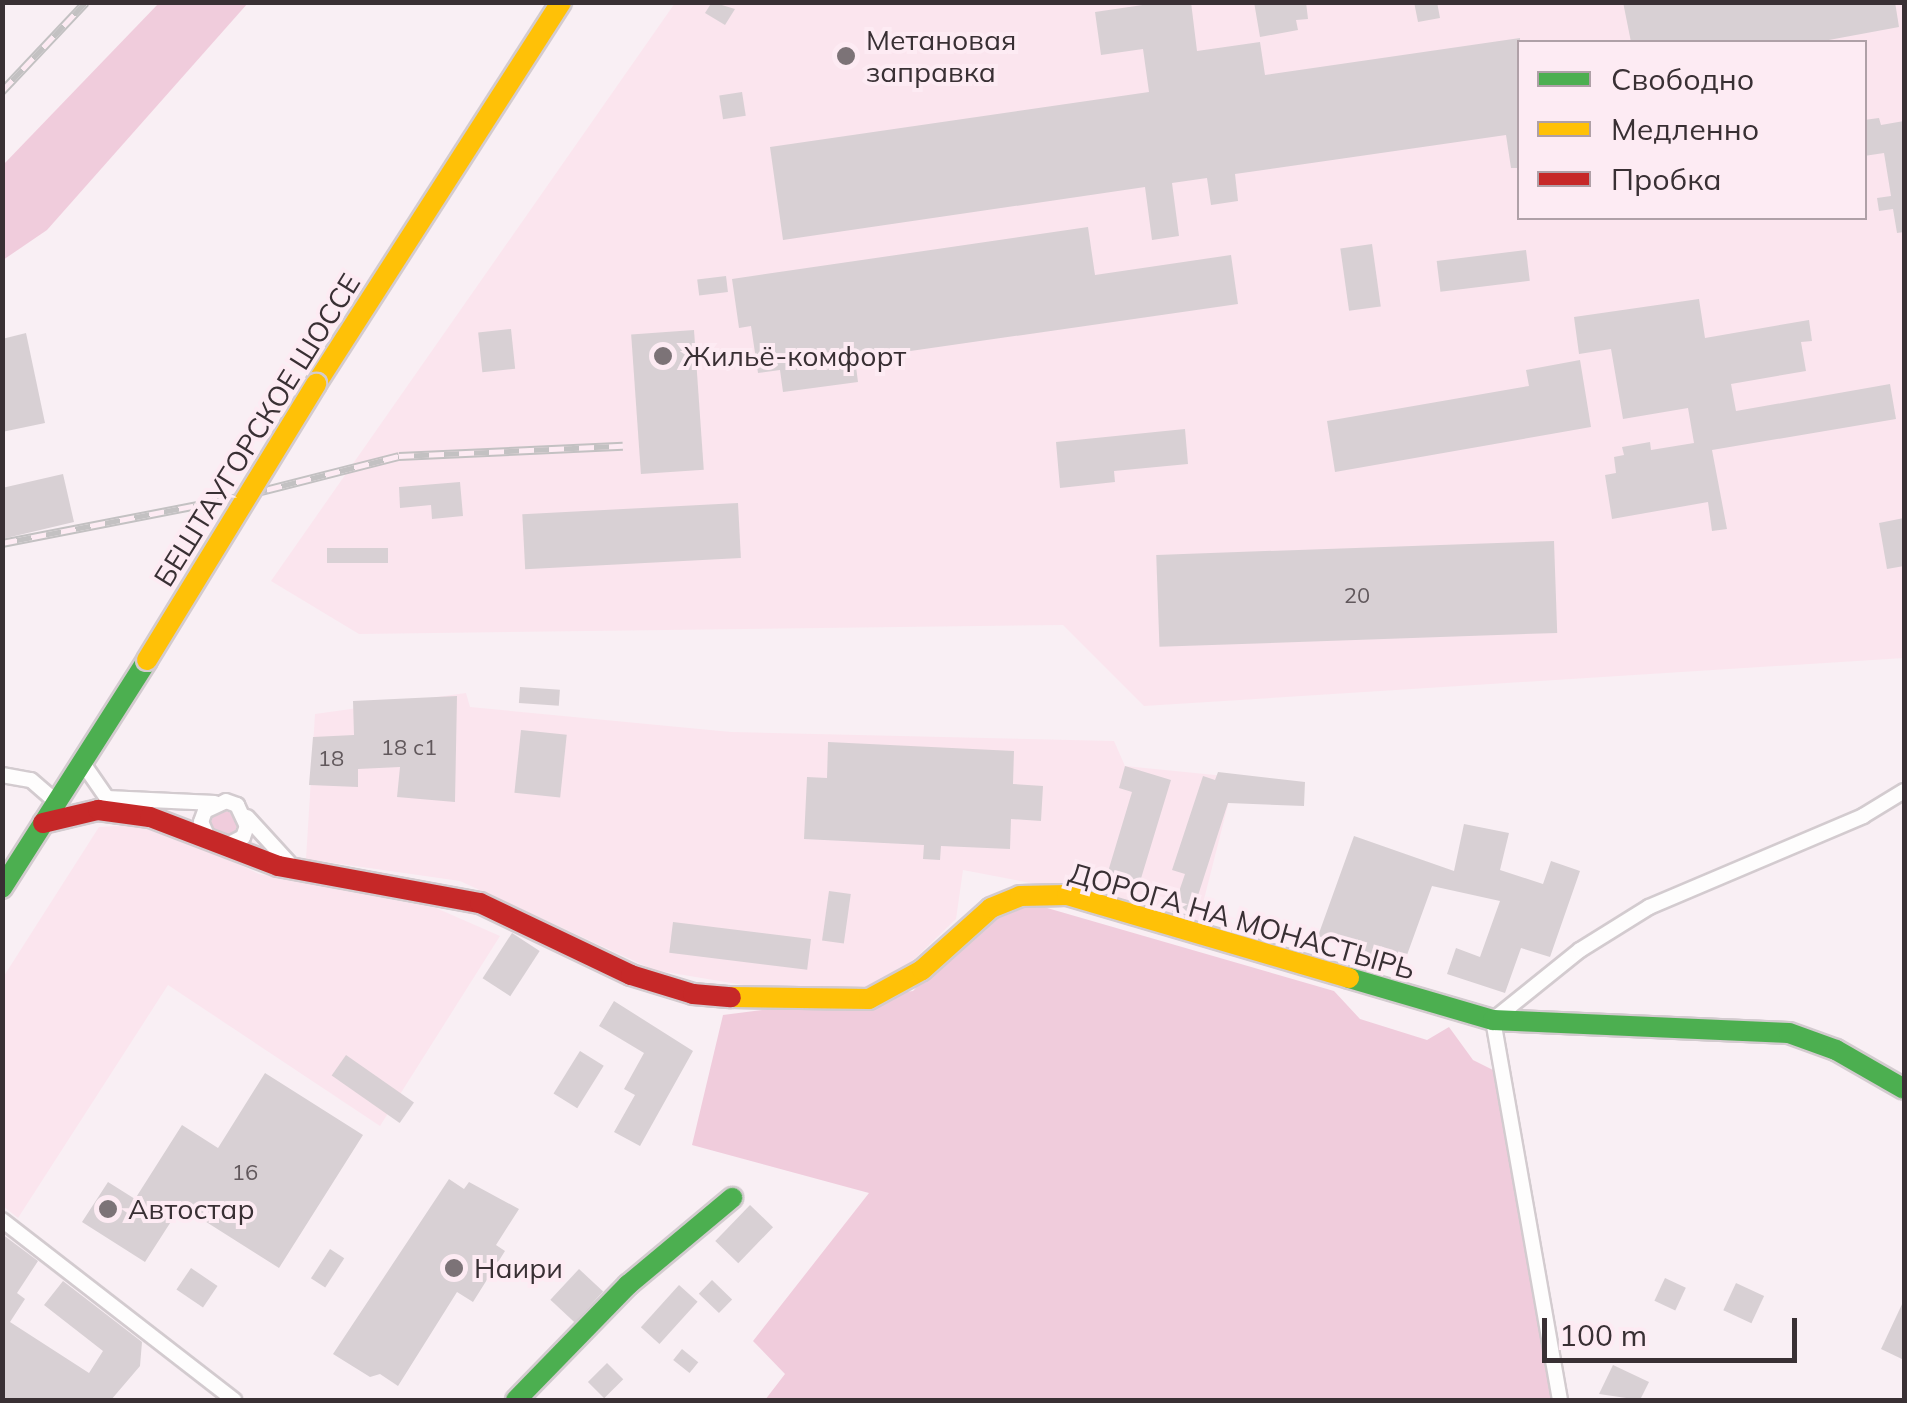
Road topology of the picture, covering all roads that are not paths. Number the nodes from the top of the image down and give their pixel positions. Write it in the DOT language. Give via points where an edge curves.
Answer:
graph roads {
  1 [pos="562,2"];
  2 [pos="82,762"];
  3 [pos="2,775"];
  4 [pos="1904,791"];
  5 [pos="56,802"];
  6 [pos="214,803"];
  7 [pos="245,814"];
  8 [pos="43,823"];
  9 [pos="216,845"];
  10 [pos="303,870"];
  11 [pos="2,888"];
  12 [pos="1493,1020"];
  13 [pos="1904,1089"];
  14 [pos="732,1198"];
  15 [pos="2,1220"];
  16 [pos="234,1400"];
  17 [pos="516,1400"];
  18 [pos="1560,1400"];
  1 -- 2 [label="street, БЕШТАУГОРСКОЕ ШОССЕ, bridge"];
  2 -- 5 [label="street, БЕШТАУГОРСКОЕ ШОССЕ"];
  2 -- 6 [label="street" via="107,798"];
  3 -- 5 [label="street" via="31,780"];
  4 -- 12 [label="street" via="1863,816 1648,907 1580,950"];
  5 -- 8 [label="street, БЕШТАУГОРСКОЕ ШОССЕ"];
  6 -- 7 [label="street" via="226,801"];
  6 -- 9 [label="street" via="201,822"];
  7 -- 9 [label="street" via="242,837"];
  7 -- 10 [label="street" via="282,859"];
  8 -- 9 [label="street, ДОРОГА НА МОНАСТЫРЬ" via="98,810 150,816"];
  8 -- 11 [label="street, БЕШТАУГОРСКОЕ ШОССЕ"];
  9 -- 10 [label="street, ДОРОГА НА МОНАСТЫРЬ"];
  10 -- 12 [label="street, ДОРОГА НА МОНАСТЫРЬ" via="480,903 631,975 739,1000 870,999 922,970 991,908 1020,896 1068,895"];
  12 -- 13 [label="street, ДОРОГА НА МОНАСТЫРЬ" via="1542,1028 1789,1033 1836,1050"];
  12 -- 18 [label="street"];
  14 -- 17 [label="street" via="628,1285"];
  15 -- 16 [label="street"];
}
